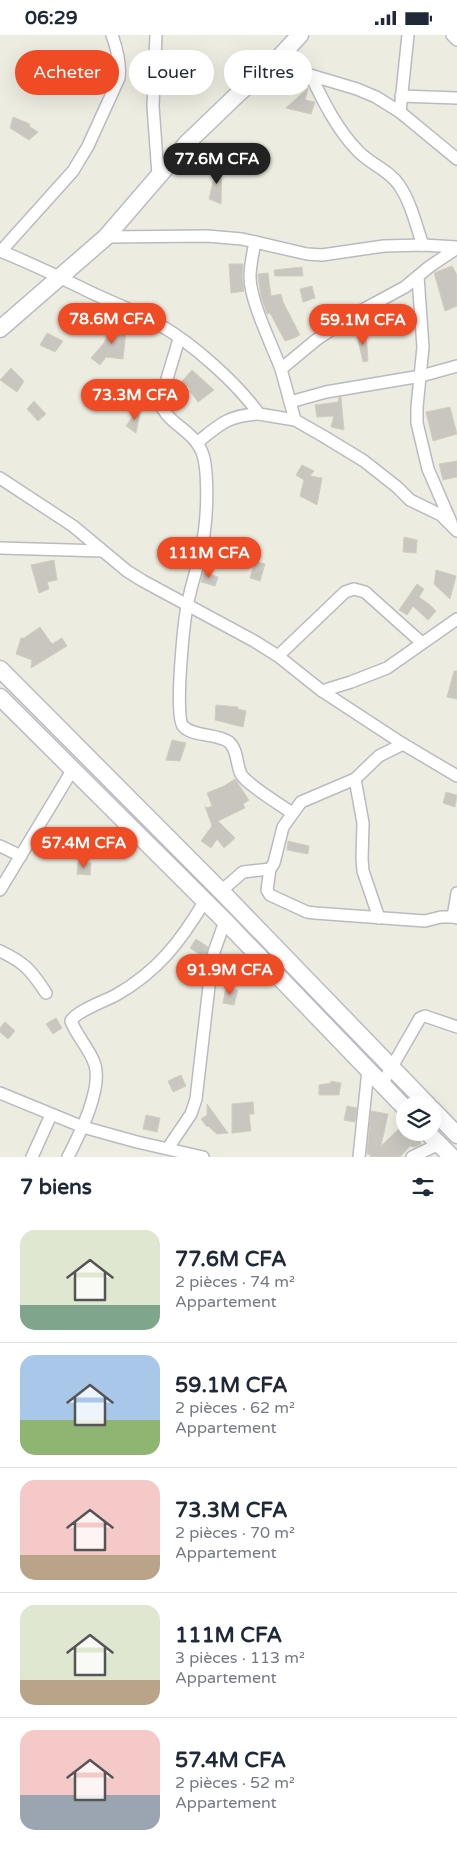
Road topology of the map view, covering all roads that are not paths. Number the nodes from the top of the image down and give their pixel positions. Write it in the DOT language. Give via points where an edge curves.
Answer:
graph roads {
  1 [pos="112,35"];
  2 [pos="156,35"];
  3 [pos="300,35"];
  4 [pos="408,35"];
  5 [pos="452,35"];
  6 [pos="457,40"];
  7 [pos="286,50"];
  8 [pos="312,76"];
  9 [pos="312,78"];
  10 [pos="238,95"];
  11 [pos="401,96"];
  12 [pos="457,98"];
  13 [pos="400,112"];
  14 [pos="457,159"];
  15 [pos="158,175"];
  16 [pos="106,237"];
  17 [pos="256,242"];
  18 [pos="423,245"];
  19 [pos="457,248"];
  20 [pos="0,251"];
  21 [pos="59,277"];
  22 [pos="418,277"];
  23 [pos="0,329"];
  24 [pos="179,339"];
  25 [pos="457,366"];
  26 [pos="281,369"];
  27 [pos="421,377"];
  28 [pos="290,402"];
  29 [pos="259,414"];
  30 [pos="295,420"];
  31 [pos="198,442"];
  32 [pos="0,478"];
  33 [pos="455,528"];
  34 [pos="0,549"];
  35 [pos="102,551"];
  36 [pos="187,604"];
  37 [pos="457,619"];
  38 [pos="422,643"];
  39 [pos="278,657"];
  40 [pos="0,669"];
  41 [pos="322,691"];
  42 [pos="0,697"];
  43 [pos="403,744"];
  44 [pos="74,769"];
  45 [pos="457,776"];
  46 [pos="355,779"];
  47 [pos="292,813"];
  48 [pos="0,846"];
  49 [pos="21,856"];
  50 [pos="270,869"];
  51 [pos="0,890"];
  52 [pos="221,891"];
  53 [pos="457,893"];
  54 [pos="204,902"];
  55 [pos="455,917"];
  56 [pos="379,918"];
  57 [pos="225,921"];
  58 [pos="0,951"];
  59 [pos="46,993"];
  60 [pos="457,1027"];
  61 [pos="392,1067"];
  62 [pos="368,1070"];
  63 [pos="382,1084"];
  64 [pos="0,1093"];
  65 [pos="419,1096"];
  66 [pos="396,1099"];
  67 [pos="51,1115"];
  68 [pos="441,1118"];
  69 [pos="83,1127"];
  70 [pos="457,1134"];
  71 [pos="431,1141"];
  72 [pos="437,1141"];
  73 [pos="168,1148"];
  74 [pos="32,1157"];
  75 [pos="68,1157"];
  76 [pos="203,1157"];
  77 [pos="359,1157"];
  78 [pos="412,1157"];
  79 [pos="452,1157"];
  1 -- 20 [label="street" via="121,67 119,78 88,146 73,171"];
  2 -- 15 [label="street" via="153,97"];
  3 -- 7 [label="street"];
  4 -- 11 [label="street"];
  5 -- 6 [label="street"];
  8 -- 13 [label="street" via="357,89"];
  9 -- 18 [label="street" via="330,112 356,149 398,183"];
  10 -- 15 [label="street"];
  11 -- 12 [label="street"];
  11 -- 13 [label="street"];
  13 -- 14 [label="street"];
  15 -- 16 [label="street"];
  16 -- 17 [label="street" via="207,236"];
  16 -- 21 [label="street"];
  17 -- 18 [label="street" via="322,255 384,246"];
  17 -- 26 [label="street" via="250,284"];
  18 -- 19 [label="street"];
  19 -- 22 [label="street"];
  20 -- 21 [label="street"];
  21 -- 23 [label="street"];
  21 -- 24 [label="street" via="153,321"];
  22 -- 26 [label="street" via="394,294 355,313"];
  22 -- 27 [label="street" via="423,347"];
  24 -- 29 [label="street" via="233,383"];
  24 -- 31 [label="street" via="160,402 162,411"];
  25 -- 27 [label="street"];
  26 -- 28 [label="street"];
  27 -- 28 [label="street" via="340,389"];
  27 -- 33 [label="street" via="417,423 428,469"];
  28 -- 30 [label="street"];
  29 -- 30 [label="street"];
  29 -- 31 [label="street" via="232,417"];
  30 -- 33 [label="street" via="364,461 410,501 441,515"];
  31 -- 36 [label="street" via="205,464 205,511 203,539"];
  32 -- 35 [label="street" via="74,526"];
  34 -- 35 [label="street"];
  35 -- 36 [label="street" via="143,581"];
  36 -- 39 [label="street"];
  36 -- 47 [label="street" via="180,675 182,725 188,730 228,742 233,747 241,775"];
  37 -- 38 [label="street"];
  38 -- 39 [label="street" via="365,593 354,589 345,592"];
  38 -- 41 [label="street" via="378,673"];
  39 -- 41 [label="street"];
  40 -- 52 [label="street"];
  41 -- 43 [label="street"];
  42 -- 44 [label="street"];
  43 -- 45 [label="street"];
  43 -- 46 [label="street" via="379,756"];
  44 -- 49 [label="street"];
  44 -- 54 [label="street"];
  46 -- 47 [label="street" via="301,802"];
  46 -- 56 [label="street" via="363,823 362,867"];
  47 -- 50 [label="street" via="283,827"];
  48 -- 49 [label="street"];
  49 -- 51 [label="street"];
  50 -- 52 [label="street" via="242,872"];
  50 -- 56 [label="street" via="268,891 278,899 307,912"];
  52 -- 61 [label="street"];
  53 -- 55 [label="street"];
  54 -- 57 [label="street"];
  54 -- 69 [label="street" via="175,947 141,979 72,1019 71,1023 95,1065 92,1099"];
  55 -- 56 [label="street" via="436,917 425,921"];
  57 -- 62 [label="street"];
  57 -- 73 [label="street" via="211,969 196,1099 187,1120"];
  58 -- 59 [label="street" via="32,971"];
  60 -- 61 [label="street" via="422,1016"];
  61 -- 63 [label="street"];
  61 -- 65 [label="street"];
  62 -- 63 [label="street"];
  62 -- 77 [label="street"];
  63 -- 66 [label="street"];
  64 -- 67 [label="street"];
  67 -- 69 [label="street"];
  67 -- 74 [label="street"];
  68 -- 70 [label="street"];
  69 -- 73 [label="street"];
  69 -- 75 [label="street"];
  71 -- 78 [label="street"];
  72 -- 79 [label="street"];
  73 -- 76 [label="street"];
}
